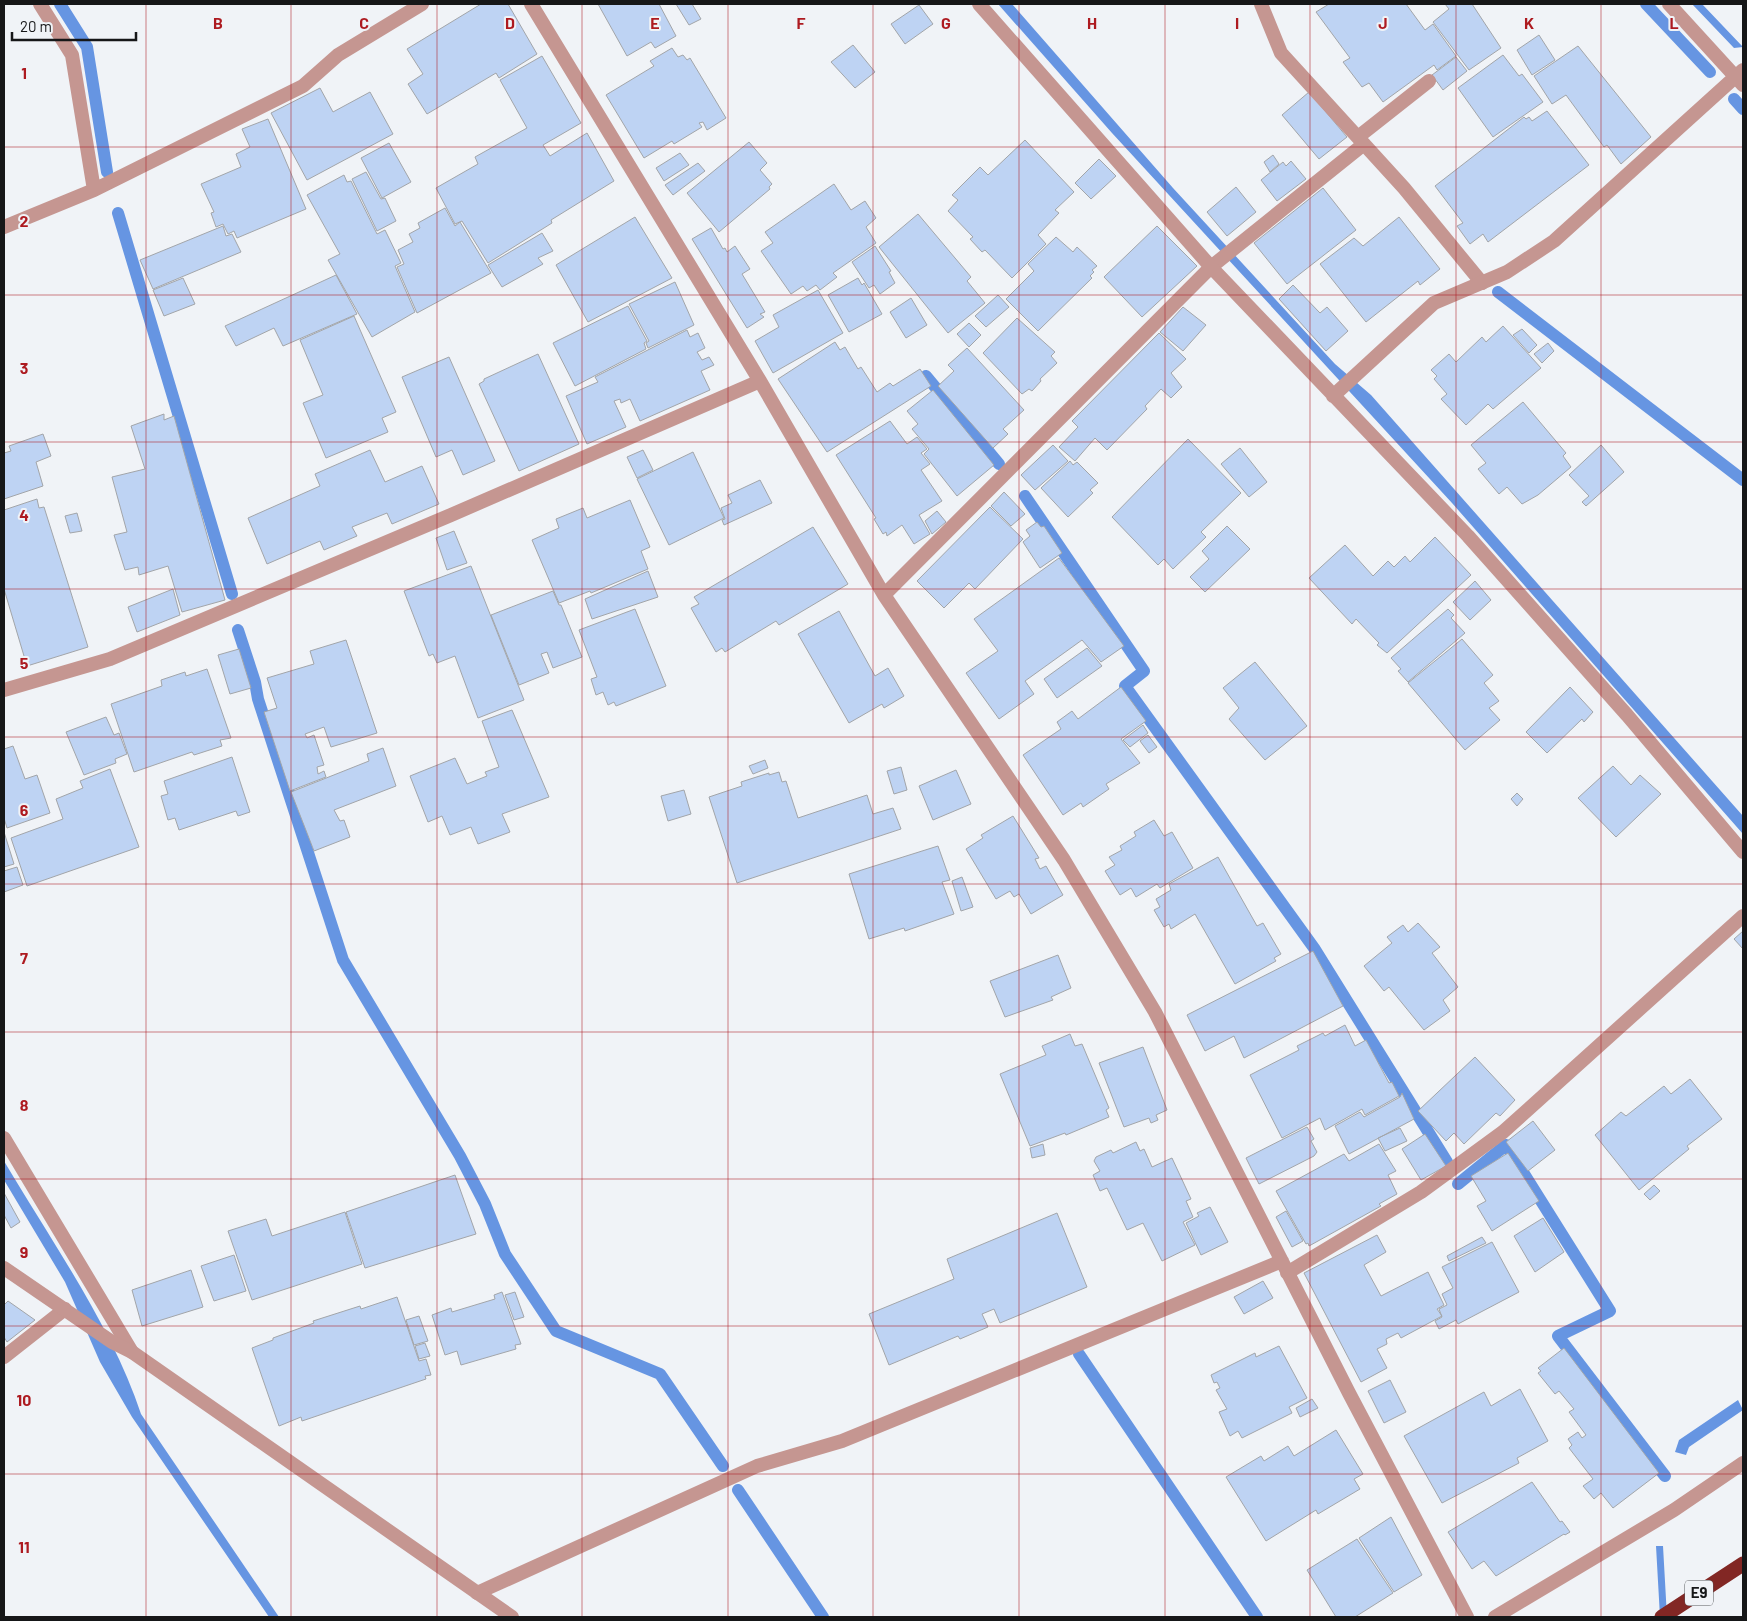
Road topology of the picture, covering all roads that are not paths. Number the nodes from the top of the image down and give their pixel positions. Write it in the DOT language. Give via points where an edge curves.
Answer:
graph roads {
  1 [pos="40,4"];
  2 [pos="422,4"];
  3 [pos="531,4"];
  4 [pos="979,4"];
  5 [pos="1261,4"];
  6 [pos="1669,4"];
  7 [pos="1741,77"];
  8 [pos="1429,81"];
  9 [pos="1361,141"];
  10 [pos="94,190"];
  11 [pos="4,227"];
  12 [pos="1212,266"];
  13 [pos="1482,283"];
  14 [pos="760,381"];
  15 [pos="1333,396"];
  16 [pos="884,595"];
  17 [pos="4,690"];
  18 [pos="1743,852"];
  19 [pos="1743,916"];
  20 [pos="4,1138"];
  21 [pos="1285,1267"];
  22 [pos="4,1268"];
  23 [pos="69,1312"];
  24 [pos="132,1352"];
  25 [pos="4,1357"];
  26 [pos="1743,1463"];
  27 [pos="1739,1567"];
  28 [pos="478,1593"];
  29 [pos="512,1617"];
  30 [pos="1467,1617"];
  31 [pos="1495,1617"];
  32 [pos="1662,1617"];
  1 -- 10 [label="street" via="72,55"];
  2 -- 10 [label="street" via="338,55 303,86"];
  3 -- 14 [label="street"];
  4 -- 12 [label="street"];
  5 -- 9 [label="street" via="1281,53"];
  6 -- 7 [label="street"];
  7 -- 13 [label="street" via="1554,241 1507,272"];
  8 -- 9 [label="street"];
  9 -- 12 [label="street"];
  9 -- 13 [label="street"];
  10 -- 11 [label="street"];
  12 -- 15 [label="street"];
  12 -- 16 [label="street"];
  13 -- 15 [label="street" via="1434,303"];
  14 -- 16 [label="street"];
  14 -- 17 [label="street" via="110,660"];
  15 -- 18 [label="street" via="1475,544"];
  16 -- 21 [label="street" via="1064,860 1156,1012"];
  19 -- 21 [label="street" via="1504,1132 1421,1192"];
  20 -- 24 [label="street"];
  21 -- 28 [label="street" via="842,1441 756,1466"];
  21 -- 30 [label="street"];
  22 -- 23 [label="street"];
  23 -- 24 [label="street"];
  23 -- 25 [label="street"];
  24 -- 28 [label="street"];
  26 -- 31 [label="street" via="1674,1510"];
  27 -- 32 [label="highway, E9"];
  28 -- 29 [label="street"];
}
